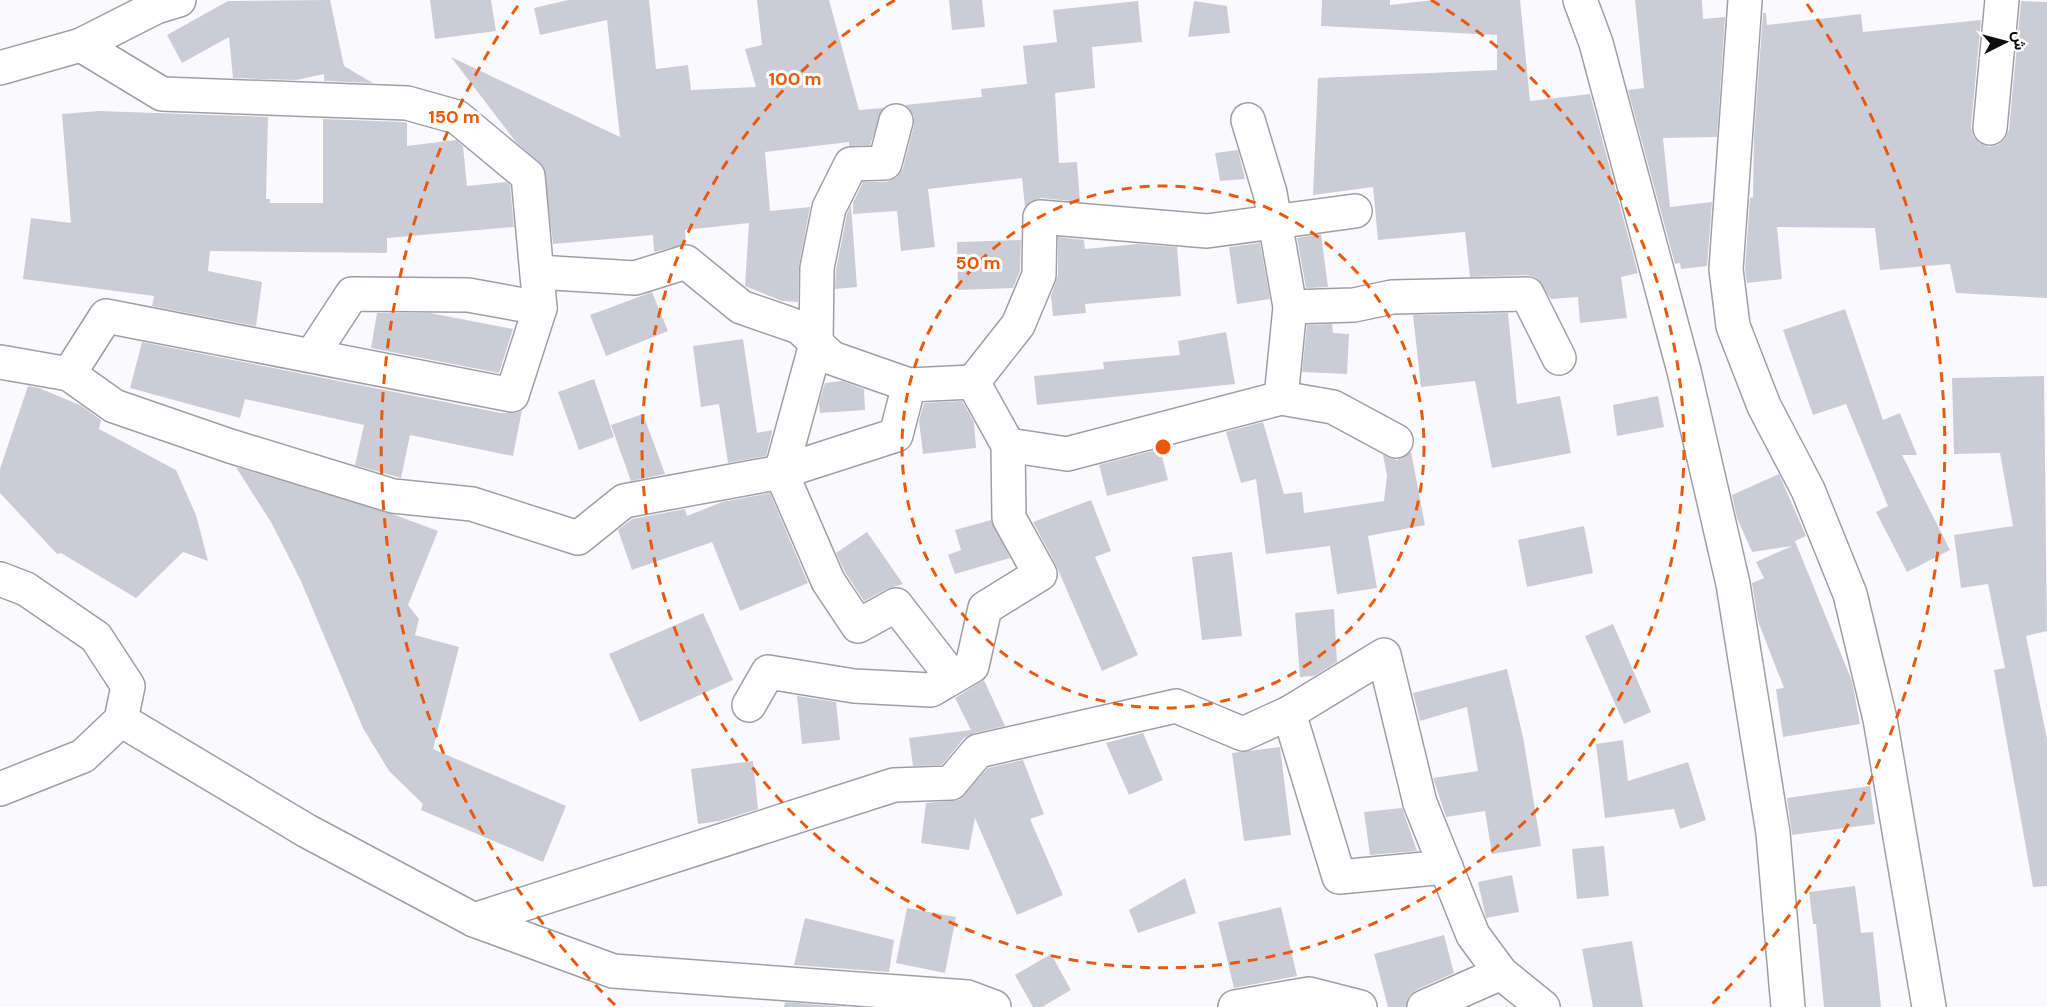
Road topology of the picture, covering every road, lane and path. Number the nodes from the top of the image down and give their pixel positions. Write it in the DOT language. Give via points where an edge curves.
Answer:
graph roads {
  1 [pos="179,0"];
  2 [pos="1580,0"];
  3 [pos="1745,0"];
  4 [pos="2002,0"];
  5 [pos="81,45"];
  6 [pos="0,68"];
  7 [pos="1248,120"];
  8 [pos="896,121"];
  9 [pos="1990,128"];
  10 [pos="1355,212"];
  11 [pos="1275,220"];
  12 [pos="537,272"];
  13 [pos="1290,307"];
  14 [pos="540,308"];
  15 [pos="816,344"];
  16 [pos="312,355"];
  17 [pos="1559,357"];
  18 [pos="0,362"];
  19 [pos="69,374"];
  20 [pos="973,382"];
  21 [pos="909,385"];
  22 [pos="1281,398"];
  23 [pos="1396,441"];
  24 [pos="1008,445"];
  25 [pos="782,472"];
  26 [pos="0,579"];
  27 [pos="952,677"];
  28 [pos="749,705"];
  29 [pos="1289,713"];
  30 [pos="122,720"];
  31 [pos="0,789"];
  32 [pos="1446,867"];
  33 [pos="474,920"];
  34 [pos="1501,973"];
  35 [pos="994,1007"];
  36 [pos="1235,1007"];
  37 [pos="1360,1007"];
  38 [pos="1424,1007"];
  39 [pos="1543,1007"];
  40 [pos="1788,1007"];
  41 [pos="1929,1007"];
  1 -- 5 [label="street" via="156,7"];
  2 -- 40 [label="street" via="1596,43 1684,371 1733,584 1773,833"];
  3 -- 41 [label="street" via="1726,269 1733,326 1764,406 1808,490 1850,594 1880,719"];
  4 -- 9 [label="street"];
  5 -- 6 [label="street"];
  5 -- 12 [label="street" via="162,94 407,103 458,117 528,176"];
  7 -- 11 [label="street"];
  8 -- 15 [label="street" via="885,163 851,164 829,208 817,268"];
  10 -- 11 [label="street"];
  11 -- 13 [label="street"];
  11 -- 20 [label="street" via="1207,231 1040,217 1039,275 1018,325"];
  12 -- 14 [label="street"];
  12 -- 15 [label="street" via="635,278 686,262 741,307 799,327"];
  13 -- 17 [label="street" via="1354,304 1392,297 1527,294"];
  13 -- 22 [label="street"];
  14 -- 16 [label="street" via="468,295 352,294"];
  14 -- 16 [label="street" via="512,395"];
  15 -- 21 [label="street" via="832,358"];
  15 -- 25 [label="street"];
  16 -- 19 [label="street" via="106,316"];
  18 -- 19 [label="street"];
  19 -- 25 [label="street" via="114,406 230,446 393,496 472,504 578,538 624,501"];
  20 -- 21 [label="street"];
  20 -- 24 [label="street"];
  21 -- 25 [label="street" via="896,435"];
  22 -- 23 [label="street" via="1333,407"];
  22 -- 24 [label="street" via="1067,454"];
  24 -- 27 [label="street" via="1009,518 1040,574 985,608 972,666"];
  25 -- 27 [label="street" via="828,581 858,626 896,604"];
  26 -- 30 [label="street" via="26,589 96,637 128,686"];
  27 -- 28 [label="street" via="931,690 855,686 768,672"];
  29 -- 32 [label="street" via="1339,877"];
  29 -- 32 [label="street" via="1384,655 1420,803"];
  29 -- 33 [label="street" via="1243,734 1176,706 978,751 951,783 894,785"];
  30 -- 31 [label="street" via="83,756"];
  30 -- 33 [label="street" via="307,831"];
  32 -- 34 [label="street" via="1473,935"];
  33 -- 35 [label="street" via="613,970 967,997"];
  34 -- 38 [label="street"];
  34 -- 39 [label="street"];
  36 -- 37 [label="street" via="1309,994"];
}
